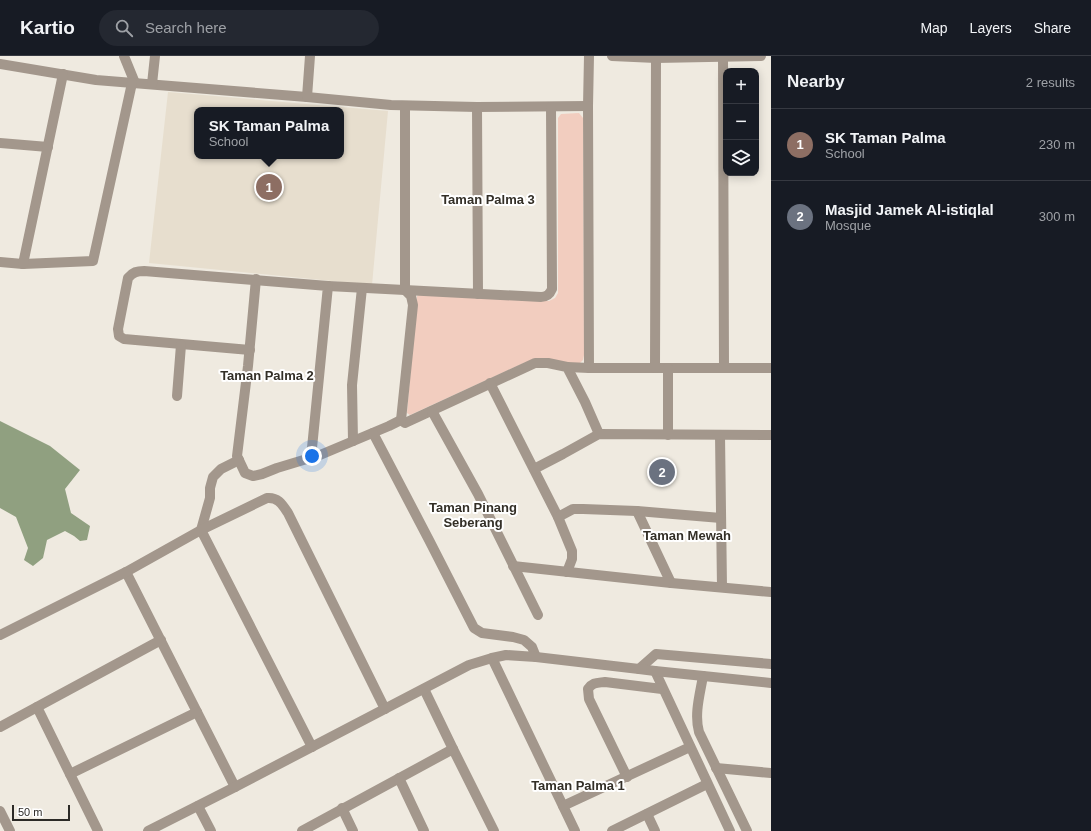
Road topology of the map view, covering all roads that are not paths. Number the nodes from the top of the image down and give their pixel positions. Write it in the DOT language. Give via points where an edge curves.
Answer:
graph roads {
  1 [pos="124,56"];
  2 [pos="155,56"];
  3 [pos="310,56"];
  4 [pos="589,56"];
  5 [pos="612,56"];
  6 [pos="760,56"];
  7 [pos="723,57"];
  8 [pos="656,58"];
  9 [pos="0,64"];
  10 [pos="63,74"];
  11 [pos="134,83"];
  12 [pos="152,84"];
  13 [pos="307,97"];
  14 [pos="404,106"];
  15 [pos="588,106"];
  16 [pos="477,107"];
  17 [pos="551,107"];
  18 [pos="0,143"];
  19 [pos="48,146"];
  20 [pos="0,262"];
  21 [pos="23,264"];
  22 [pos="256,279"];
  23 [pos="328,286"];
  24 [pos="362,288"];
  25 [pos="405,290"];
  26 [pos="478,294"];
  27 [pos="181,345"];
  28 [pos="250,350"];
  29 [pos="567,367"];
  30 [pos="589,368"];
  31 [pos="655,368"];
  32 [pos="668,368"];
  33 [pos="724,368"];
  34 [pos="771,368"];
  35 [pos="490,383"];
  36 [pos="177,396"];
  37 [pos="432,411"];
  38 [pos="401,420"];
  39 [pos="373,433"];
  40 [pos="599,434"];
  41 [pos="668,435"];
  42 [pos="720,435"];
  43 [pos="771,435"];
  44 [pos="353,441"];
  45 [pos="311,458"];
  46 [pos="239,460"];
  47 [pos="534,469"];
  48 [pos="637,511"];
  49 [pos="558,517"];
  50 [pos="721,518"];
  51 [pos="202,530"];
  52 [pos="513,566"];
  53 [pos="126,572"];
  54 [pos="567,572"];
  55 [pos="672,583"];
  56 [pos="722,587"];
  57 [pos="771,592"];
  58 [pos="538,615"];
  59 [pos="0,635"];
  60 [pos="160,640"];
  61 [pos="536,657"];
  62 [pos="492,658"];
  63 [pos="771,664"];
  64 [pos="639,669"];
  65 [pos="655,671"];
  66 [pos="703,676"];
  67 [pos="771,683"];
  68 [pos="424,688"];
  69 [pos="662,689"];
  70 [pos="37,707"];
  71 [pos="385,709"];
  72 [pos="197,712"];
  73 [pos="0,726"];
  74 [pos="312,747"];
  75 [pos="690,747"];
  76 [pos="453,749"];
  77 [pos="716,768"];
  78 [pos="771,773"];
  79 [pos="70,774"];
  80 [pos="627,777"];
  81 [pos="399,778"];
  82 [pos="707,784"];
  83 [pos="235,787"];
  84 [pos="198,806"];
  85 [pos="563,806"];
  86 [pos="342,808"];
  87 [pos="0,810"];
  88 [pos="647,814"];
  89 [pos="10,831"];
  90 [pos="98,831"];
  91 [pos="148,831"];
  92 [pos="210,831"];
  93 [pos="302,831"];
  94 [pos="353,831"];
  95 [pos="424,831"];
  96 [pos="494,831"];
  97 [pos="575,831"];
  98 [pos="612,831"];
  99 [pos="655,831"];
  100 [pos="730,831"];
  101 [pos="747,831"];
  1 -- 11 [label="street"];
  2 -- 12 [label="street"];
  3 -- 13 [label="street"];
  4 -- 15 [label="street"];
  5 -- 8 [label="street"];
  6 -- 7 [label="street"];
  7 -- 8 [label="street"];
  7 -- 33 [label="street"];
  8 -- 31 [label="street"];
  9 -- 10 [label="street"];
  10 -- 11 [label="street"];
  10 -- 19 [label="street"];
  11 -- 12 [label="street"];
  11 -- 21 [label="street" via="93,261"];
  12 -- 13 [label="street"];
  13 -- 14 [label="street"];
  14 -- 16 [label="street"];
  14 -- 25 [label="street"];
  15 -- 17 [label="street"];
  15 -- 30 [label="street"];
  16 -- 17 [label="street"];
  16 -- 26 [label="street"];
  17 -- 26 [label="street" via="552,289 546,297"];
  18 -- 19 [label="street"];
  19 -- 21 [label="street"];
  20 -- 21 [label="street"];
  22 -- 23 [label="street"];
  22 -- 27 [label="street" via="144,270 132,274 128,278 118,329 119,336 124,339"];
  22 -- 28 [label="street"];
  23 -- 24 [label="street"];
  23 -- 45 [label="street"];
  24 -- 25 [label="street"];
  24 -- 44 [label="street" via="352,385"];
  25 -- 26 [label="street"];
  25 -- 38 [label="street" via="411,296 413,305"];
  27 -- 28 [label="street"];
  27 -- 36 [label="street"];
  28 -- 46 [label="street" via="237,456"];
  29 -- 30 [label="street"];
  29 -- 35 [label="street" via="535,363"];
  29 -- 40 [label="street"];
  30 -- 31 [label="street"];
  31 -- 32 [label="street"];
  32 -- 33 [label="street"];
  32 -- 41 [label="street"];
  33 -- 34 [label="street"];
  35 -- 37 [label="street"];
  35 -- 47 [label="street"];
  37 -- 38 [label="street" via="405,423"];
  37 -- 52 [label="street" via="478,494"];
  38 -- 39 [label="street"];
  39 -- 44 [label="street"];
  39 -- 61 [label="street" via="474,628 482,633 524,640 532,647"];
  40 -- 41 [label="street"];
  40 -- 47 [label="street"];
  41 -- 42 [label="street"];
  42 -- 43 [label="street"];
  42 -- 50 [label="street"];
  44 -- 45 [label="street"];
  45 -- 46 [label="street" via="253,476 245,473"];
  46 -- 51 [label="street" via="221,469 213,477"];
  47 -- 49 [label="street"];
  48 -- 49 [label="street" via="573,509"];
  48 -- 50 [label="street"];
  48 -- 55 [label="street"];
  49 -- 54 [label="street" via="572,551"];
  50 -- 56 [label="street"];
  51 -- 53 [label="street"];
  51 -- 71 [label="street" via="267,498 276,499 281,503"];
  51 -- 74 [label="street"];
  52 -- 54 [label="street"];
  52 -- 58 [label="street"];
  53 -- 59 [label="street"];
  53 -- 60 [label="street"];
  54 -- 55 [label="street"];
  55 -- 56 [label="street"];
  56 -- 57 [label="street"];
  60 -- 70 [label="street"];
  60 -- 72 [label="street"];
  61 -- 62 [label="street" via="506,655"];
  61 -- 64 [label="street"];
  62 -- 68 [label="street" via="469,665"];
  62 -- 85 [label="street"];
  63 -- 64 [label="street" via="656,654"];
  64 -- 65 [label="street"];
  65 -- 66 [label="street"];
  65 -- 69 [label="street"];
  66 -- 67 [label="street"];
  66 -- 77 [label="street" via="697,724"];
  68 -- 71 [label="street"];
  68 -- 76 [label="street"];
  69 -- 75 [label="street"];
  69 -- 80 [label="street" via="605,682 591,685 588,689 589,699"];
  70 -- 73 [label="street"];
  70 -- 79 [label="street"];
  71 -- 74 [label="street"];
  72 -- 79 [label="street"];
  72 -- 83 [label="street"];
  74 -- 83 [label="street"];
  75 -- 80 [label="street"];
  75 -- 82 [label="street"];
  76 -- 81 [label="street"];
  76 -- 96 [label="street"];
  77 -- 78 [label="street"];
  77 -- 101 [label="street"];
  79 -- 90 [label="street"];
  80 -- 85 [label="street"];
  81 -- 86 [label="street"];
  81 -- 95 [label="street"];
  82 -- 88 [label="street"];
  82 -- 100 [label="street"];
  83 -- 84 [label="street"];
  84 -- 91 [label="street"];
  84 -- 92 [label="street"];
  85 -- 97 [label="street"];
  86 -- 93 [label="street"];
  86 -- 94 [label="street"];
  87 -- 89 [label="street"];
  88 -- 98 [label="street"];
  88 -- 99 [label="street"];
}
